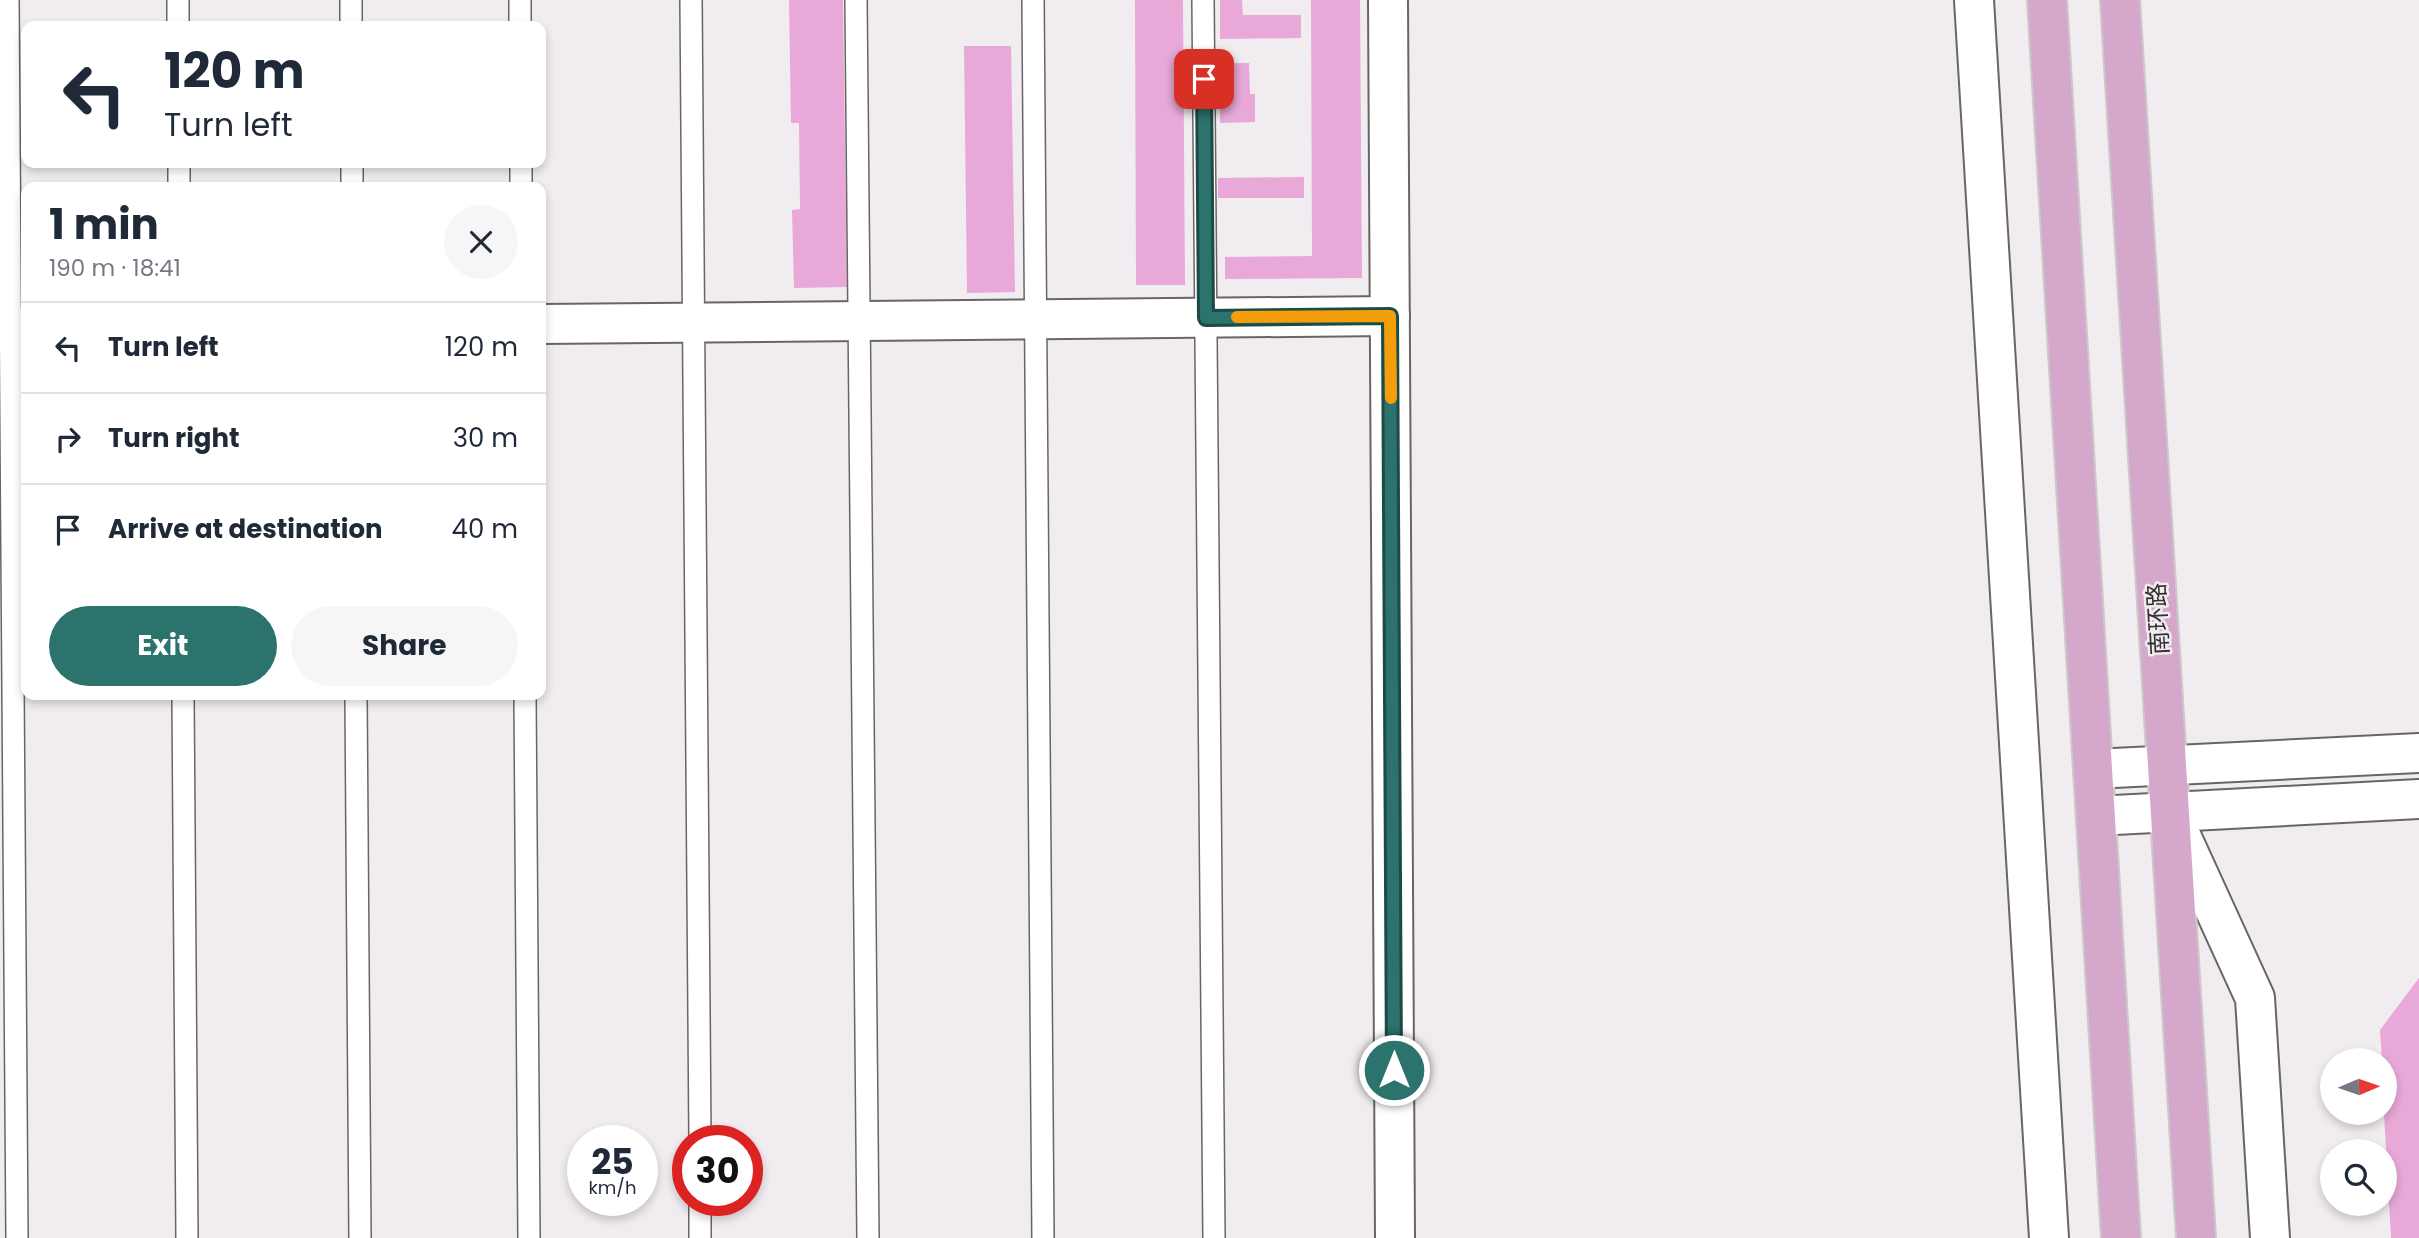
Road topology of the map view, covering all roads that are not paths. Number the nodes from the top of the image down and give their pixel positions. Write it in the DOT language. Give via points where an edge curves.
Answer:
graph roads {
  1 [pos="8,0"];
  2 [pos="178,0"];
  3 [pos="351,0"];
  4 [pos="520,0"];
  5 [pos="691,0"];
  6 [pos="856,0"];
  7 [pos="1033,0"];
  8 [pos="1203,0"];
  9 [pos="1388,0"];
  10 [pos="1974,0"];
  11 [pos="2047,0"];
  12 [pos="2120,0"];
  13 [pos="178,21"];
  14 [pos="351,21"];
  15 [pos="520,21"];
  16 [pos="1390,316"];
  17 [pos="1206,318"];
  18 [pos="1035,319"];
  19 [pos="859,321"];
  20 [pos="693,322"];
  21 [pos="546,324"];
  22 [pos="12,328"];
  23 [pos="183,700"];
  24 [pos="356,700"];
  25 [pos="525,700"];
  26 [pos="2419,753"];
  27 [pos="2167,766"];
  28 [pos="2094,769"];
  29 [pos="2419,799"];
  30 [pos="2170,812"];
  31 [pos="2096,816"];
  32 [pos="700,1125"];
  33 [pos="700,1216"];
  34 [pos="17,1238"];
  35 [pos="187,1238"];
  36 [pos="360,1238"];
  37 [pos="529,1238"];
  38 [pos="701,1238"];
  39 [pos="868,1238"];
  40 [pos="1043,1238"];
  41 [pos="1214,1238"];
  42 [pos="1395,1238"];
  43 [pos="2049,1238"];
  44 [pos="2122,1238"];
  45 [pos="2196,1238"];
  46 [pos="2270,1238"];
  1 -- 22 [label="lane"];
  2 -- 13 [label="lane"];
  3 -- 14 [label="lane"];
  4 -- 15 [label="lane"];
  5 -- 20 [label="lane"];
  6 -- 19 [label="lane"];
  7 -- 18 [label="lane"];
  8 -- 17 [label="lane"];
  9 -- 16 [label="street"];
  10 -- 43 [label="street"];
  11 -- 28 [label="main road"];
  12 -- 27 [label="main road, 南环路"];
  16 -- 17 [label="street"];
  16 -- 42 [label="street"];
  17 -- 18 [label="street"];
  17 -- 41 [label="lane"];
  18 -- 19 [label="street"];
  18 -- 40 [label="lane"];
  19 -- 20 [label="street"];
  19 -- 39 [label="lane"];
  20 -- 21 [label="street"];
  20 -- 32 [label="lane"];
  22 -- 34 [label="lane"];
  23 -- 35 [label="lane"];
  24 -- 36 [label="lane"];
  25 -- 37 [label="lane"];
  26 -- 27 [label="street"];
  27 -- 28 [label="street"];
  27 -- 30 [label="main road, 南环路"];
  28 -- 31 [label="main road"];
  29 -- 30 [label="street"];
  30 -- 31 [label="street"];
  30 -- 45 [label="main road, 南环路"];
  30 -- 46 [label="street" via="2255,998"];
  31 -- 44 [label="main road"];
  33 -- 38 [label="lane"];
}
